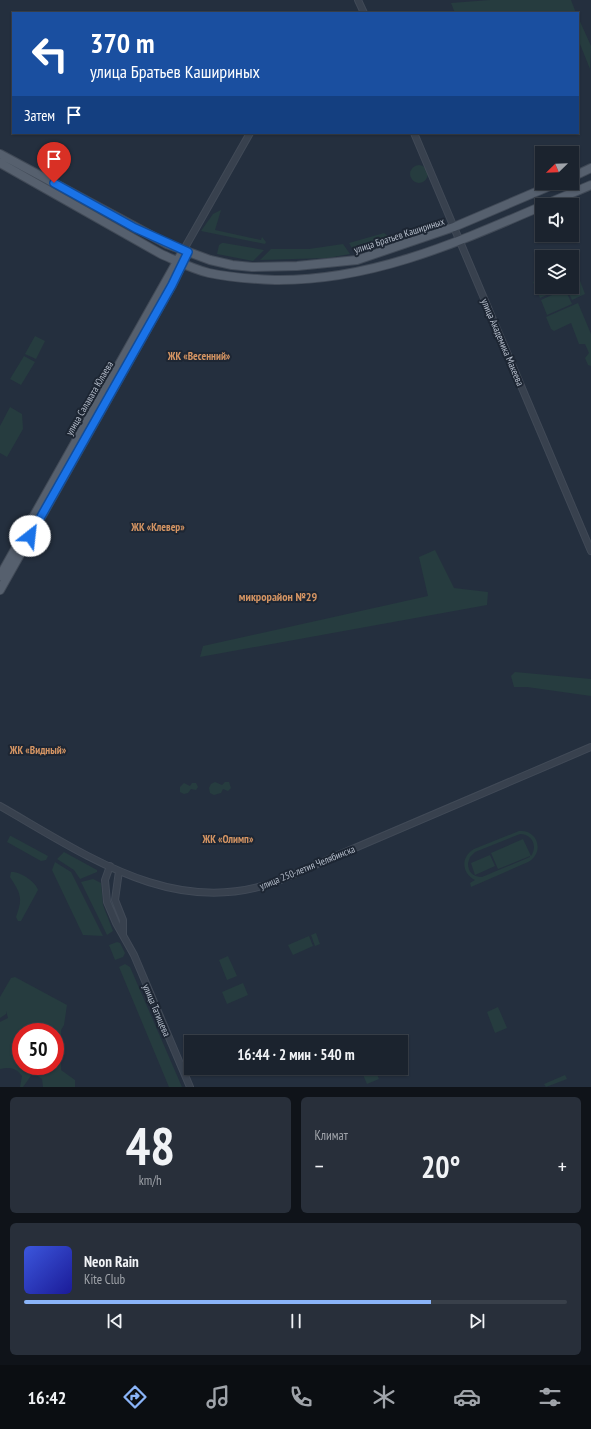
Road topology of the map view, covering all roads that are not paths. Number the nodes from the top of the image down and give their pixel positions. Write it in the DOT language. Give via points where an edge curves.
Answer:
graph roads {
  1 [pos="358,0"];
  2 [pos="363,12"];
  3 [pos="249,134"];
  4 [pos="414,134"];
  5 [pos="0,154"];
  6 [pos="0,163"];
  7 [pos="591,168"];
  8 [pos="579,174"];
  9 [pos="591,185"];
  10 [pos="541,190"];
  11 [pos="560,198"];
  12 [pos="535,208"];
  13 [pos="101,209"];
  14 [pos="97,218"];
  15 [pos="454,227"];
  16 [pos="460,241"];
  17 [pos="186,252"];
  18 [pos="180,263"];
  19 [pos="591,552"];
  20 [pos="0,576"];
  21 [pos="0,590"];
  22 [pos="591,747"];
  23 [pos="0,806"];
  24 [pos="110,866"];
  25 [pos="119,871"];
  26 [pos="122,934"];
  27 [pos="190,1087"];
  1 -- 2 [label="street"];
  3 -- 17 [label="street, улица Салавата Юлаева" via="194,231"];
  4 -- 15 [label="street, улица Академика Макеева"];
  5 -- 13 [label="main road, улица Братьев Кашириных"];
  6 -- 14 [label="main road"];
  7 -- 8 [label="main road"];
  9 -- 11 [label="main road"];
  10 -- 15 [label="main road, улица Братьев Кашириных"];
  12 -- 16 [label="main road"];
  13 -- 14 [label="main road"];
  13 -- 17 [label="main road, улица Братьев Кашириных"];
  14 -- 18 [label="main road"];
  15 -- 16 [label="street, улица Академика Макеева"];
  15 -- 17 [label="main road, улица Братьев Кашириных" via="357,260 324,264 252,267 232,265"];
  16 -- 18 [label="main road" via="372,270 341,276 294,280 234,278 208,273"];
  16 -- 19 [label="street, улица Академика Макеева"];
  17 -- 18 [label="main road, улица Салавата Юлаева"];
  18 -- 20 [label="main road, улица Салавата Юлаева"];
  18 -- 21 [label="main road, улица Салавата Юлаева"];
  22 -- 25 [label="street, улица 250-летия Челябинска" via="264,886 240,892 193,892 142,881"];
  23 -- 24 [label="street, улица 250-летия Челябинска"];
  24 -- 25 [label="street, улица 250-летия Челябинска"];
  24 -- 26 [label="street, улица Татищева" via="105,880 107,902"];
  25 -- 26 [label="street, улица Татищева" via="115,900 123,920"];
  26 -- 27 [label="street, улица Татищева" via="134,955"];
}
